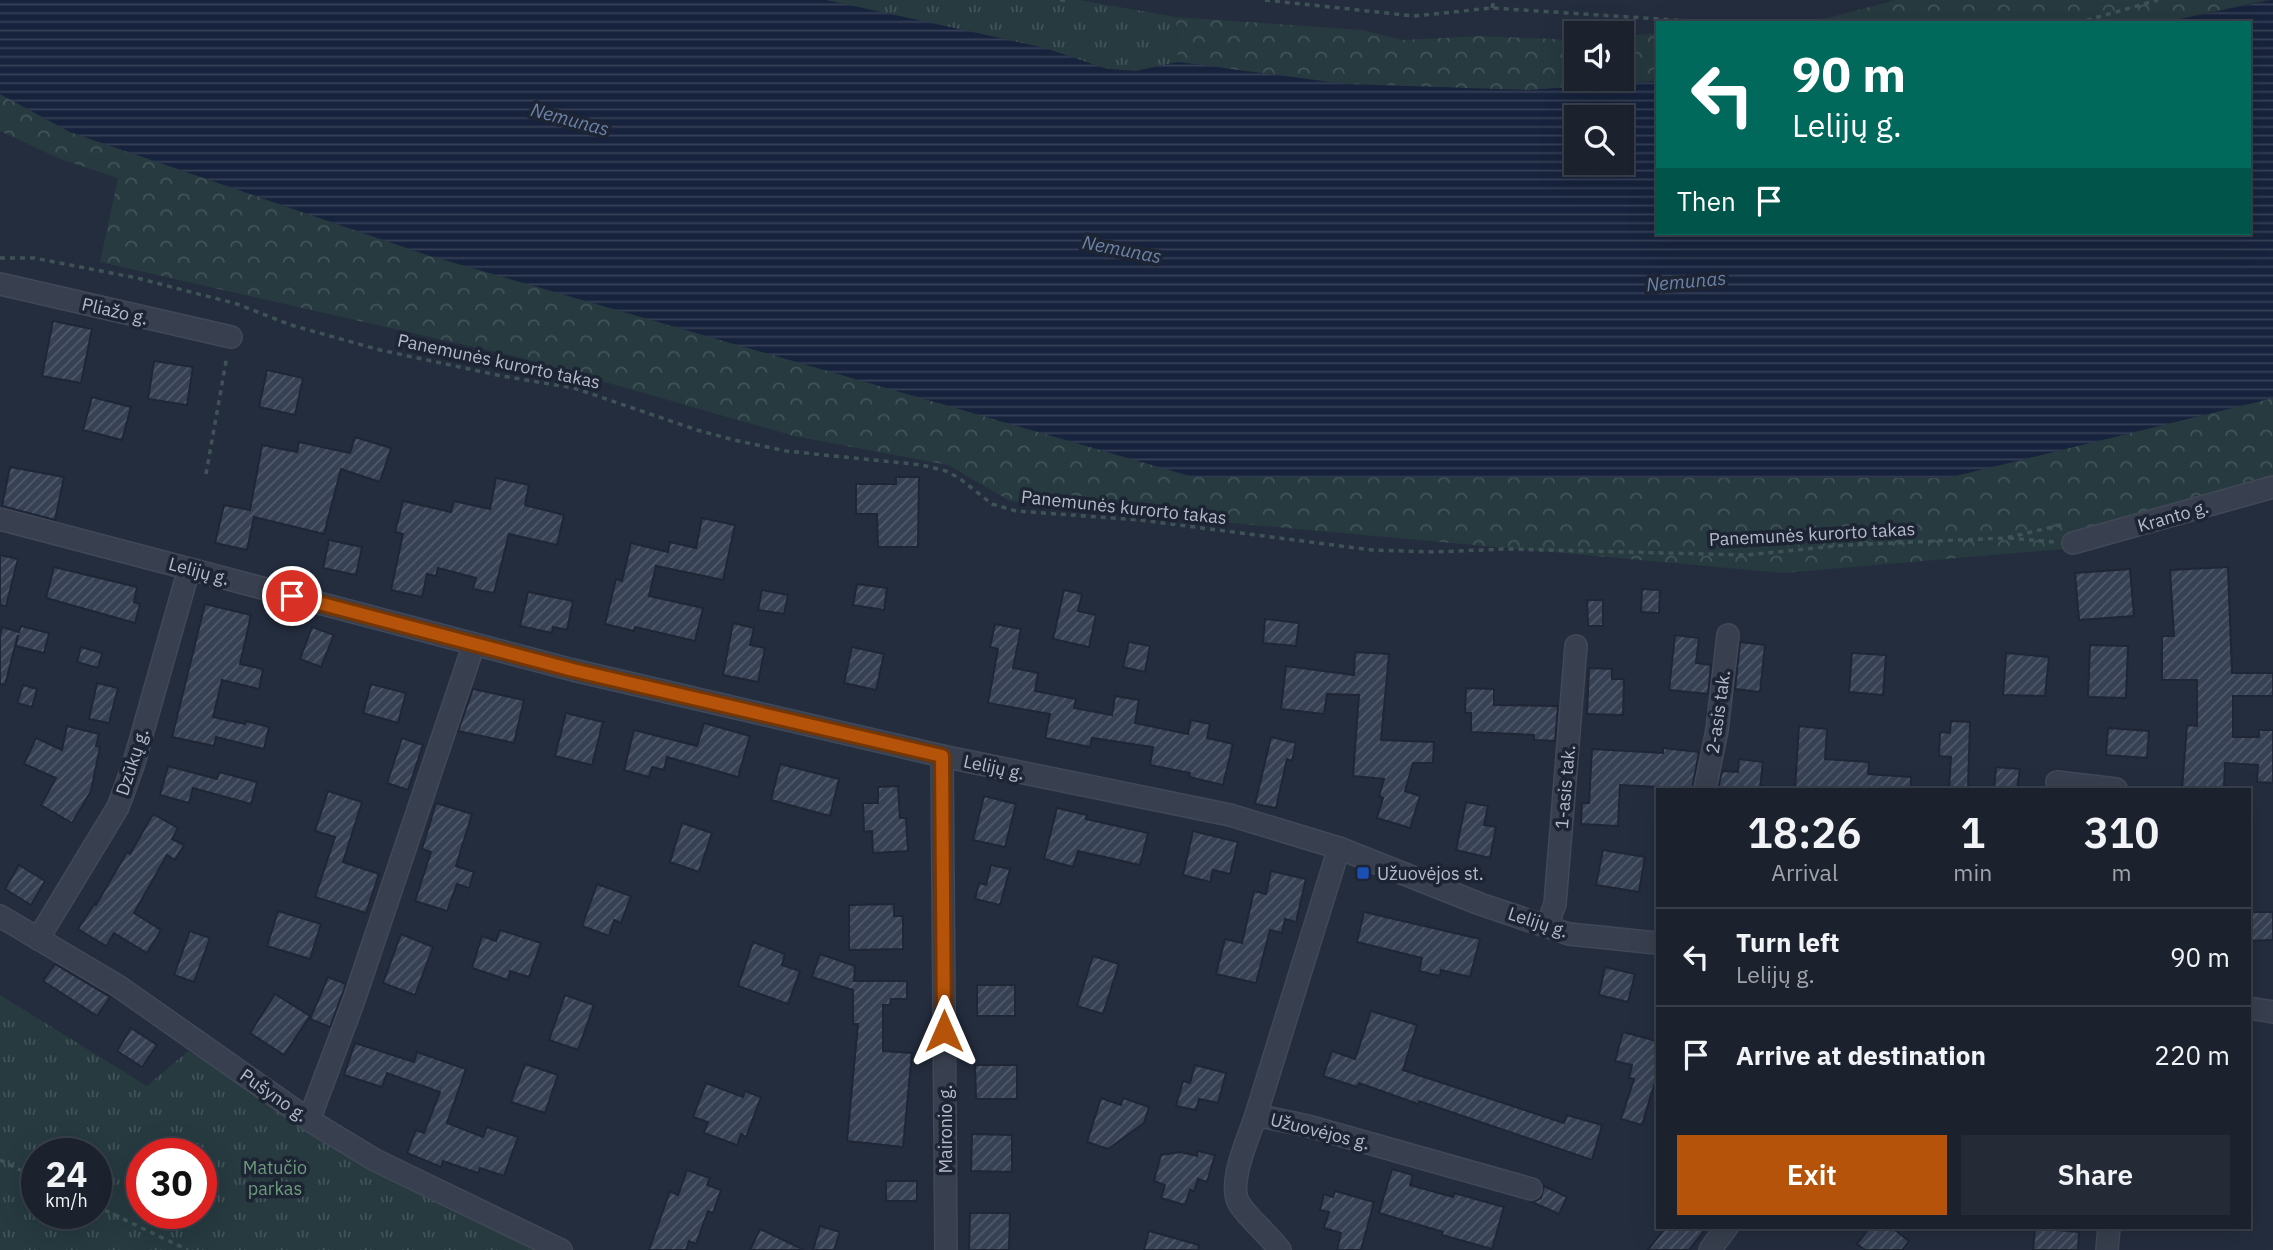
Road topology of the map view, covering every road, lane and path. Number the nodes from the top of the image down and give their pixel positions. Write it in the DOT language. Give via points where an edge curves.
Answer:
graph roads {
  1 [pos="1060,0"];
  2 [pos="1070,0"];
  3 [pos="1265,0"];
  4 [pos="1494,0"];
  5 [pos="2158,0"];
  6 [pos="1492,8"];
  7 [pos="1690,21"];
  8 [pos="2084,21"];
  9 [pos="0,258"];
  10 [pos="0,284"];
  11 [pos="231,338"];
  12 [pos="206,474"];
  13 [pos="2273,487"];
  14 [pos="0,519"];
  15 [pos="2073,521"];
  16 [pos="2006,538"];
  17 [pos="2073,543"];
  18 [pos="189,569"];
  19 [pos="1728,635"];
  20 [pos="474,644"];
  21 [pos="1576,646"];
  22 [pos="942,756"];
  23 [pos="2057,782"];
  24 [pos="1705,788"];
  25 [pos="2108,788"];
  26 [pos="1339,848"];
  27 [pos="0,916"];
  28 [pos="1547,926"];
  29 [pos="38,939"];
  30 [pos="1656,943"];
  31 [pos="2251,1009"];
  32 [pos="2273,1012"];
  33 [pos="1256,1115"];
  34 [pos="309,1120"];
  35 [pos="0,1160"];
  36 [pos="21,1170"];
  37 [pos="1531,1189"];
  38 [pos="112,1214"];
  39 [pos="1726,1229"];
  40 [pos="2109,1229"];
  41 [pos="188,1250"];
  42 [pos="561,1250"];
  43 [pos="946,1250"];
  44 [pos="1280,1250"];
  45 [pos="1710,1250"];
  46 [pos="2106,1250"];
  1 -- 2 [label="path"];
  3 -- 6 [label="path" via="1414,16"];
  4 -- 6 [label="path"];
  5 -- 8 [label="path"];
  6 -- 7 [label="path"];
  9 -- 16 [label="path, Panemunės kurorto takas" via="34,258 137,278 380,350 574,388 734,440 786,451 922,465 946,471 992,504 1016,511 1140,520 1372,550 1434,552 1506,549 1745,555"];
  10 -- 11 [label="street, Pliažo g."];
  11 -- 12 [label="path"];
  13 -- 17 [label="street, Kranto g."];
  14 -- 18 [label="street, Lelijų g."];
  15 -- 16 [label="path, Panemunės kurorto takas"];
  16 -- 17 [label="path"];
  18 -- 20 [label="street, Lelijų g."];
  18 -- 29 [label="street, Dzūkų g." via="118,807"];
  19 -- 24 [label="street, 2-asis tak."];
  20 -- 22 [label="street, Lelijų g."];
  20 -- 34 [label="street"];
  21 -- 28 [label="street, 1-asis tak." via="1555,904"];
  22 -- 26 [label="street, Lelijų g." via="1230,815"];
  22 -- 43 [label="street, Maironio g."];
  23 -- 25 [label="street"];
  26 -- 28 [label="street, Lelijų g."];
  26 -- 33 [label="street"];
  27 -- 29 [label="street, Pušyno g."];
  28 -- 30 [label="street, Lelijų g." via="1569,934"];
  29 -- 34 [label="street, Pušyno g." via="118,986"];
  31 -- 32 [label="street"];
  33 -- 37 [label="street, Užuovėjos g."];
  33 -- 44 [label="street, Užuovėjos g." via="1234,1187 1238,1203"];
  34 -- 42 [label="street, Pušyno g." via="375,1160"];
  35 -- 36 [label="path"];
  38 -- 41 [label="path"];
  39 -- 45 [label="street"];
  40 -- 46 [label="street"];
}
